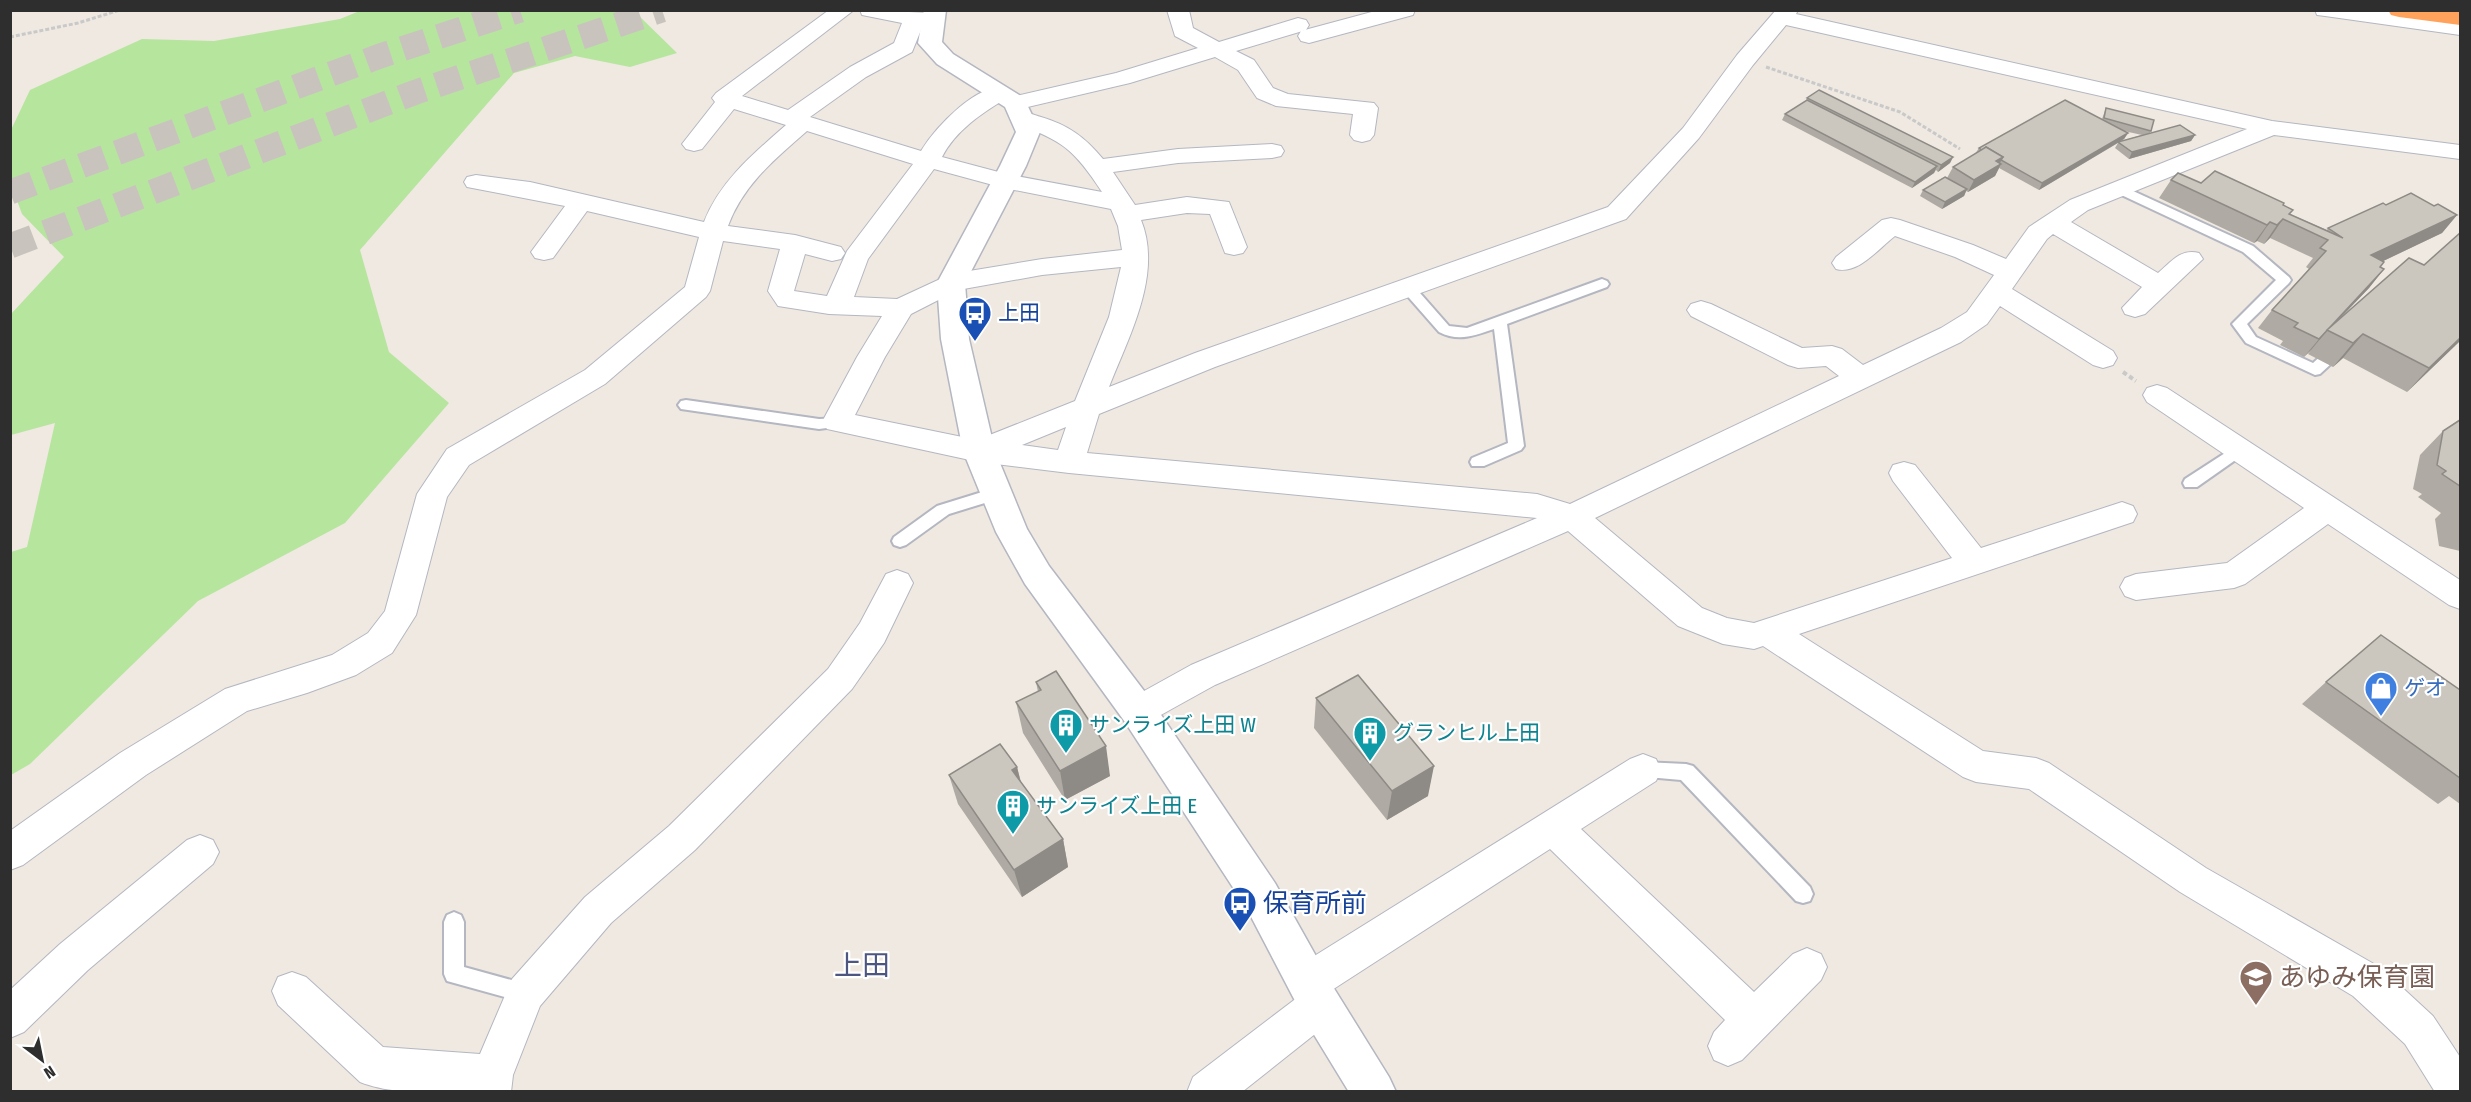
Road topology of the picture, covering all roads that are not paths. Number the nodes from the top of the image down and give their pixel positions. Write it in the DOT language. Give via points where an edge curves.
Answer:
graph roads {
  1 [pos="844,10"];
  2 [pos="870,10"];
  3 [pos="1178,10"];
  4 [pos="1405,10"];
  5 [pos="2399,10"];
  6 [pos="2338,12"];
  7 [pos="1785,14"];
  8 [pos="928,16"];
  9 [pos="2460,18"];
  10 [pos="2460,28"];
  11 [pos="1302,29"];
  12 [pos="1215,49"];
  13 [pos="729,100"];
  14 [pos="1012,105"];
  15 [pos="797,120"];
  16 [pos="2272,128"];
  17 [pos="1362,135"];
  18 [pos="694,144"];
  19 [pos="2460,152"];
  20 [pos="1272,155"];
  21 [pos="928,161"];
  22 [pos="1097,167"];
  23 [pos="1004,181"];
  24 [pos="476,182"];
  25 [pos="2121,189"];
  26 [pos="581,201"];
  27 [pos="1125,209"];
  28 [pos="2053,223"];
  29 [pos="713,232"];
  30 [pos="795,243"];
  31 [pos="1234,247"];
  32 [pos="544,252"];
  33 [pos="832,252"];
  34 [pos="1136,257"];
  35 [pos="2190,259"];
  36 [pos="1845,263"];
  37 [pos="2002,281"];
  38 [pos="951,283"];
  39 [pos="1602,284"];
  40 [pos="2159,286"];
  41 [pos="1408,288"];
  42 [pos="837,305"];
  43 [pos="901,308"];
  44 [pos="2135,308"];
  45 [pos="1701,310"];
  46 [pos="1500,322"];
  47 [pos="2348,339"];
  48 [pos="2103,358"];
  49 [pos="1860,378"];
  50 [pos="2157,395"];
  51 [pos="686,405"];
  52 [pos="1086,409"];
  53 [pos="837,422"];
  54 [pos="2239,450"];
  55 [pos="979,451"];
  56 [pos="1069,462"];
  57 [pos="1478,462"];
  58 [pos="1904,473"];
  59 [pos="2191,483"];
  60 [pos="996,494"];
  61 [pos="2327,508"];
  62 [pos="2122,514"];
  63 [pos="1572,516"];
  64 [pos="900,541"];
  65 [pos="1974,563"];
  66 [pos="897,583"];
  67 [pos="2136,587"];
  68 [pos="2460,596"];
  69 [pos="1767,632"];
  70 [pos="1138,711"];
  71 [pos="1643,770"];
  72 [pos="1554,828"];
  73 [pos="200,852"];
  74 [pos="10,853"];
  75 [pos="1803,894"];
  76 [pos="454,922"];
  77 [pos="1807,966"];
  78 [pos="292,991"];
  79 [pos="526,993"];
  80 [pos="1315,993"];
  81 [pos="10,1018"];
  82 [pos="491,1083"];
  83 [pos="2460,1087"];
  84 [pos="1208,1092"];
  85 [pos="1374,1092"];
  1 -- 13 [label="street" via="724,98"];
  2 -- 8 [label="street"];
  3 -- 12 [label="street" via="1183,31"];
  4 -- 11 [label="street"];
  5 -- 9 [label="highway"];
  6 -- 10 [label="street"];
  7 -- 16 [label="street"];
  7 -- 41 [label="street" via="1690,133 1617,213"];
  8 -- 14 [label="street" via="930,43 945,59"];
  8 -- 15 [label="street" via="904,47 858,72"];
  11 -- 12 [label="street"];
  12 -- 14 [label="street" via="1122,78"];
  12 -- 17 [label="street" via="1246,65 1265,93 1284,101 1366,108"];
  13 -- 15 [label="street"];
  13 -- 18 [label="street"];
  14 -- 21 [label="street" via="965,113 934,146"];
  14 -- 22 [label="street" via="1059,130"];
  14 -- 23 [label="street" via="1028,132"];
  15 -- 21 [label="street"];
  15 -- 29 [label="street" via="749,170 721,211"];
  16 -- 19 [label="street"];
  16 -- 25 [label="street"];
  20 -- 22 [label="street" via="1178,156"];
  21 -- 23 [label="street"];
  21 -- 42 [label="street" via="856,257"];
  22 -- 27 [label="street"];
  23 -- 27 [label="street"];
  23 -- 38 [label="street"];
  24 -- 26 [label="street"];
  25 -- 28 [label="street" via="2079,205"];
  25 -- 47 [label="lane" via="2248,249 2284,280 2239,324 2251,340 2315,370"];
  26 -- 29 [label="street"];
  26 -- 32 [label="street"];
  27 -- 31 [label="street" via="1220,207"];
  27 -- 34 [label="street"];
  28 -- 37 [label="street" via="2038,233"];
  28 -- 40 [label="street"];
  29 -- 30 [label="street"];
  29 -- 74 [label="street" via="698,291 595,377 458,457 432,494 400,615 380,643 344,665 237,699 133,764"];
  30 -- 33 [label="street"];
  30 -- 42 [label="street" via="781,291 787,300"];
  34 -- 38 [label="street" via="1042,267"];
  34 -- 52 [label="street" via="1130,299"];
  35 -- 40 [label="street"];
  36 -- 37 [label="street" via="1892,226 1964,251"];
  37 -- 48 [label="street"];
  37 -- 49 [label="street" via="1977,318 1951,335"];
  38 -- 43 [label="street"];
  38 -- 55 [label="street" via="955,339"];
  39 -- 46 [label="lane"];
  40 -- 44 [label="street"];
  41 -- 46 [label="lane" via="1452,333 1468,333"];
  41 -- 52 [label="street" via="1205,360"];
  42 -- 43 [label="street"];
  43 -- 53 [label="street"];
  45 -- 49 [label="street" via="1798,358 1832,356"];
  46 -- 57 [label="lane" via="1516,446"];
  49 -- 63 [label="street"];
  50 -- 54 [label="street"];
  51 -- 53 [label="lane" via="819,424"];
  52 -- 55 [label="street"];
  52 -- 56 [label="street"];
  53 -- 55 [label="street"];
  54 -- 59 [label="lane"];
  54 -- 61 [label="street"];
  55 -- 56 [label="street"];
  55 -- 60 [label="street"];
  56 -- 63 [label="street" via="1537,506"];
  58 -- 65 [label="street"];
  60 -- 64 [label="lane" via="943,510"];
  60 -- 70 [label="street" via="1037,575"];
  61 -- 67 [label="street" via="2234,575"];
  61 -- 68 [label="street"];
  62 -- 65 [label="street"];
  63 -- 69 [label="street" via="1690,617 1723,631 1754,636"];
  63 -- 70 [label="street" via="1203,675"];
  65 -- 69 [label="street"];
  66 -- 79 [label="street" via="872,633 840,679 682,838 598,910"];
  69 -- 83 [label="street" via="1976,766 2036,774 2193,880 2367,982 2419,1030"];
  70 -- 80 [label="street" via="1261,896"];
  71 -- 72 [label="street"];
  71 -- 75 [label="lane" via="1686,772"];
  72 -- 77 [label="street" via="1740,1033"];
  72 -- 80 [label="street"];
  73 -- 81 [label="street" via="74,957"];
  76 -- 79 [label="lane" via="454,974"];
  78 -- 82 [label="street" via="375,1067"];
  79 -- 82 [label="street"];
  80 -- 84 [label="street"];
  80 -- 85 [label="street"];
}
